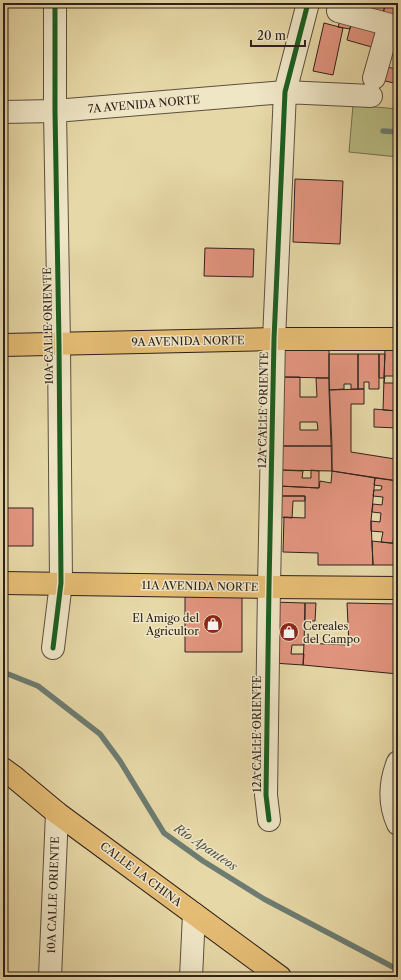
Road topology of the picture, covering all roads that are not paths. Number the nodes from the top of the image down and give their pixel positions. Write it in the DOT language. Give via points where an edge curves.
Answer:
graph roads {
  1 [pos="55,3"];
  2 [pos="308,3"];
  3 [pos="338,10"];
  4 [pos="393,26"];
  5 [pos="285,92"];
  6 [pos="55,111"];
  7 [pos="3,112"];
  8 [pos="274,339"];
  9 [pos="398,339"];
  10 [pos="59,344"];
  11 [pos="3,345"];
  12 [pos="3,583"];
  13 [pos="61,583"];
  14 [pos="269,587"];
  15 [pos="398,588"];
  16 [pos="53,648"];
  17 [pos="398,762"];
  18 [pos="3,770"];
  19 [pos="57,813"];
  20 [pos="269,820"];
  21 [pos="398,824"];
  22 [pos="194,914"];
  23 [pos="50,977"];
  24 [pos="191,977"];
  25 [pos="280,977"];
  1 -- 6 [label="street, 10A CALLE ORIENTE"];
  2 -- 5 [label="street, 12A CALLE ORIENTE"];
  3 -- 4 [label="street"];
  4 -- 5 [label="street, 7A AVENIDA NORTE" via="373,87"];
  5 -- 6 [label="street, 7A AVENIDA NORTE"];
  5 -- 8 [label="street, 12A CALLE ORIENTE"];
  6 -- 7 [label="street, 7A AVENIDA NORTE"];
  6 -- 10 [label="street, 10A CALLE ORIENTE"];
  8 -- 9 [label="main road, 9A AVENIDA NORTE"];
  8 -- 10 [label="main road, 9A AVENIDA NORTE"];
  8 -- 14 [label="street, 12A CALLE ORIENTE"];
  10 -- 11 [label="main road, 9A AVENIDA NORTE"];
  10 -- 13 [label="street, 10A CALLE ORIENTE"];
  12 -- 13 [label="main road, 11A AVENIDA NORTE"];
  13 -- 14 [label="main road, 11A AVENIDA NORTE"];
  13 -- 16 [label="street, 10A CALLE ORIENTE"];
  14 -- 15 [label="main road, 11A AVENIDA NORTE"];
  14 -- 20 [label="street, 12A CALLE ORIENTE" via="266,795"];
  17 -- 21 [label="street" via="393,775 391,800"];
  18 -- 19 [label="main road, CALLE LA CHINA"];
  19 -- 22 [label="main road, CALLE LA CHINA"];
  19 -- 23 [label="street, 10A CALLE ORIENTE"];
  22 -- 24 [label="street"];
  22 -- 25 [label="main road, CALLE LA CHINA"];
}
